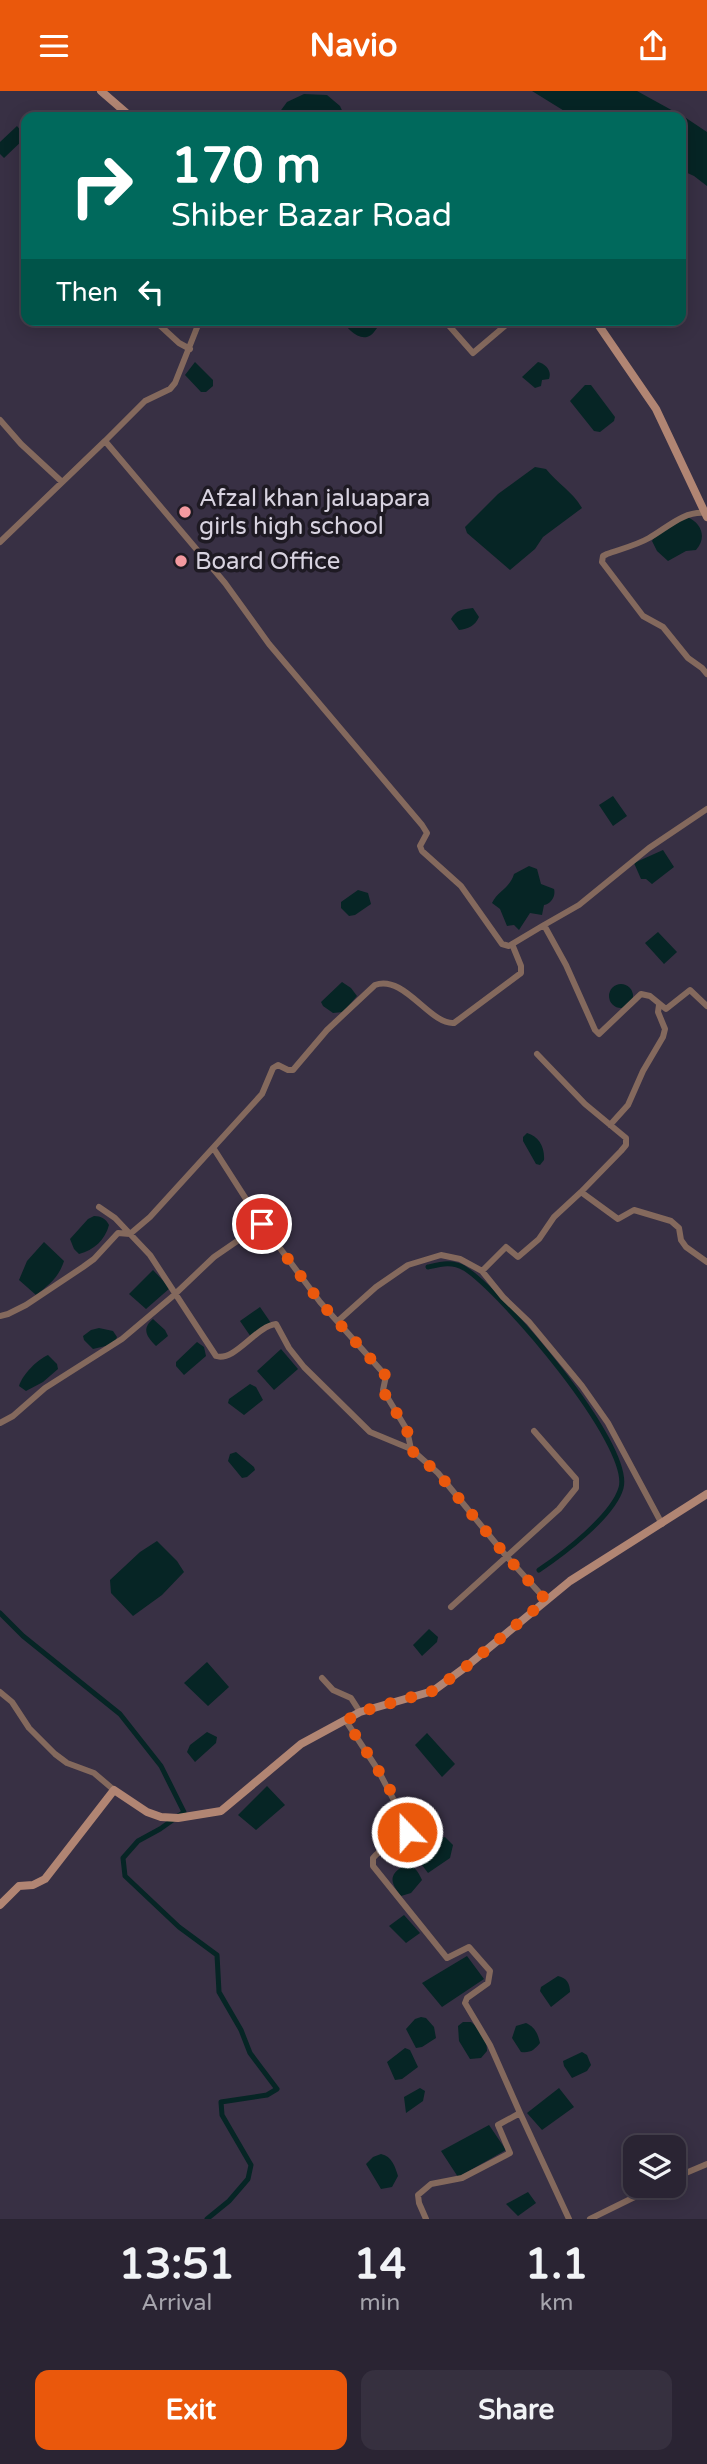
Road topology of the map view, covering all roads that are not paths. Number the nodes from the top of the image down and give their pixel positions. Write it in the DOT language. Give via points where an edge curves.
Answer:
graph roads {
  1 [pos="101,91"];
  2 [pos="125,112"];
  3 [pos="161,326"];
  4 [pos="198,326"];
  5 [pos="449,326"];
  6 [pos="505,326"];
  7 [pos="599,326"];
  8 [pos="190,349"];
  9 [pos="0,420"];
  10 [pos="105,441"];
  11 [pos="61,481"];
  12 [pos="706,515"];
  13 [pos="0,542"];
  14 [pos="707,674"];
  15 [pos="707,809"];
  16 [pos="544,925"];
  17 [pos="512,944"];
  18 [pos="659,1005"];
  19 [pos="707,1006"];
  20 [pos="537,1054"];
  21 [pos="610,1125"];
  22 [pos="214,1149"];
  23 [pos="581,1192"];
  24 [pos="99,1207"];
  25 [pos="262,1224"];
  26 [pos="130,1234"];
  27 [pos="707,1262"];
  28 [pos="482,1271"];
  29 [pos="175,1294"];
  30 [pos="0,1316"];
  31 [pos="338,1321"];
  32 [pos="0,1423"];
  33 [pos="534,1431"];
  34 [pos="411,1450"];
  35 [pos="707,1494"];
  36 [pos="662,1524"];
  37 [pos="507,1557"];
  38 [pos="546,1600"];
  39 [pos="451,1607"];
  40 [pos="322,1678"];
  41 [pos="0,1692"];
  42 [pos="360,1712"];
  43 [pos="346,1721"];
  44 [pos="114,1790"];
  45 [pos="0,1905"];
  46 [pos="520,2113"];
  47 [pos="707,2164"];
  48 [pos="686,2173"];
  49 [pos="633,2198"];
  50 [pos="426,2219"];
  51 [pos="569,2219"];
  52 [pos="590,2219"];
  1 -- 2 [label="street"];
  3 -- 8 [label="street"];
  4 -- 8 [label="street"];
  5 -- 6 [label="street" via="473,353"];
  7 -- 12 [label="street" via="656,409"];
  8 -- 10 [label="street" via="175,383 145,401"];
  9 -- 11 [label="street"];
  10 -- 11 [label="street"];
  10 -- 17 [label="street" via="422,825 427,835 422,851 461,886 502,944"];
  11 -- 13 [label="street"];
  12 -- 14 [label="street" via="693,513 668,524 648,539 603,556 602,562 643,616 663,627"];
  15 -- 16 [label="street" via="649,848 579,905"];
  16 -- 17 [label="street"];
  16 -- 18 [label="street" via="597,1033 641,994"];
  17 -- 22 [label="street" via="521,973 454,1023 448,1024 417,999 387,984 375,985 293,1070 273,1067 262,1094"];
  18 -- 19 [label="street" via="666,1009 690,990"];
  18 -- 21 [label="street" via="663,1037 628,1105"];
  20 -- 21 [label="street"];
  21 -- 23 [label="street" via="623,1134 626,1145"];
  22 -- 25 [label="street"];
  22 -- 26 [label="street"];
  23 -- 27 [label="street" via="618,1219 634,1210 671,1220 686,1247"];
  23 -- 28 [label="street" via="518,1257 506,1247"];
  24 -- 26 [label="street"];
  25 -- 29 [label="street" via="214,1257"];
  25 -- 31 [label="street"];
  26 -- 29 [label="street"];
  26 -- 30 [label="street" via="118,1233 83,1267 26,1305"];
  28 -- 31 [label="street" via="441,1255 408,1265"];
  28 -- 36 [label="street" via="582,1386 608,1423"];
  29 -- 32 [label="street" via="119,1342 45,1388"];
  29 -- 34 [label="street" via="219,1357 276,1324 304,1367 370,1433"];
  31 -- 34 [label="street" via="386,1376 383,1391 407,1430"];
  33 -- 37 [label="street" via="577,1484 559,1509"];
  34 -- 37 [label="street" via="438,1473"];
  35 -- 36 [label="street"];
  36 -- 38 [label="street"];
  37 -- 38 [label="street"];
  37 -- 39 [label="street"];
  38 -- 42 [label="street" via="433,1691"];
  40 -- 42 [label="street" via="333,1690 351,1697"];
  41 -- 44 [label="street" via="55,1754 90,1770"];
  42 -- 43 [label="street"];
  43 -- 44 [label="street" via="301,1744 216,1813 170,1819 153,1815"];
  43 -- 46 [label="street" via="408,1827 403,1836 377,1853 373,1866 447,1958 469,1947 490,1971 488,1983 465,2003 490,2045"];
  44 -- 45 [label="street" via="45,1879 19,1886"];
  46 -- 50 [label="street" via="498,2125 510,2153 462,2178 431,2184 418,2195"];
  46 -- 51 [label="street"];
  47 -- 48 [label="street"];
  49 -- 52 [label="street"];
}
